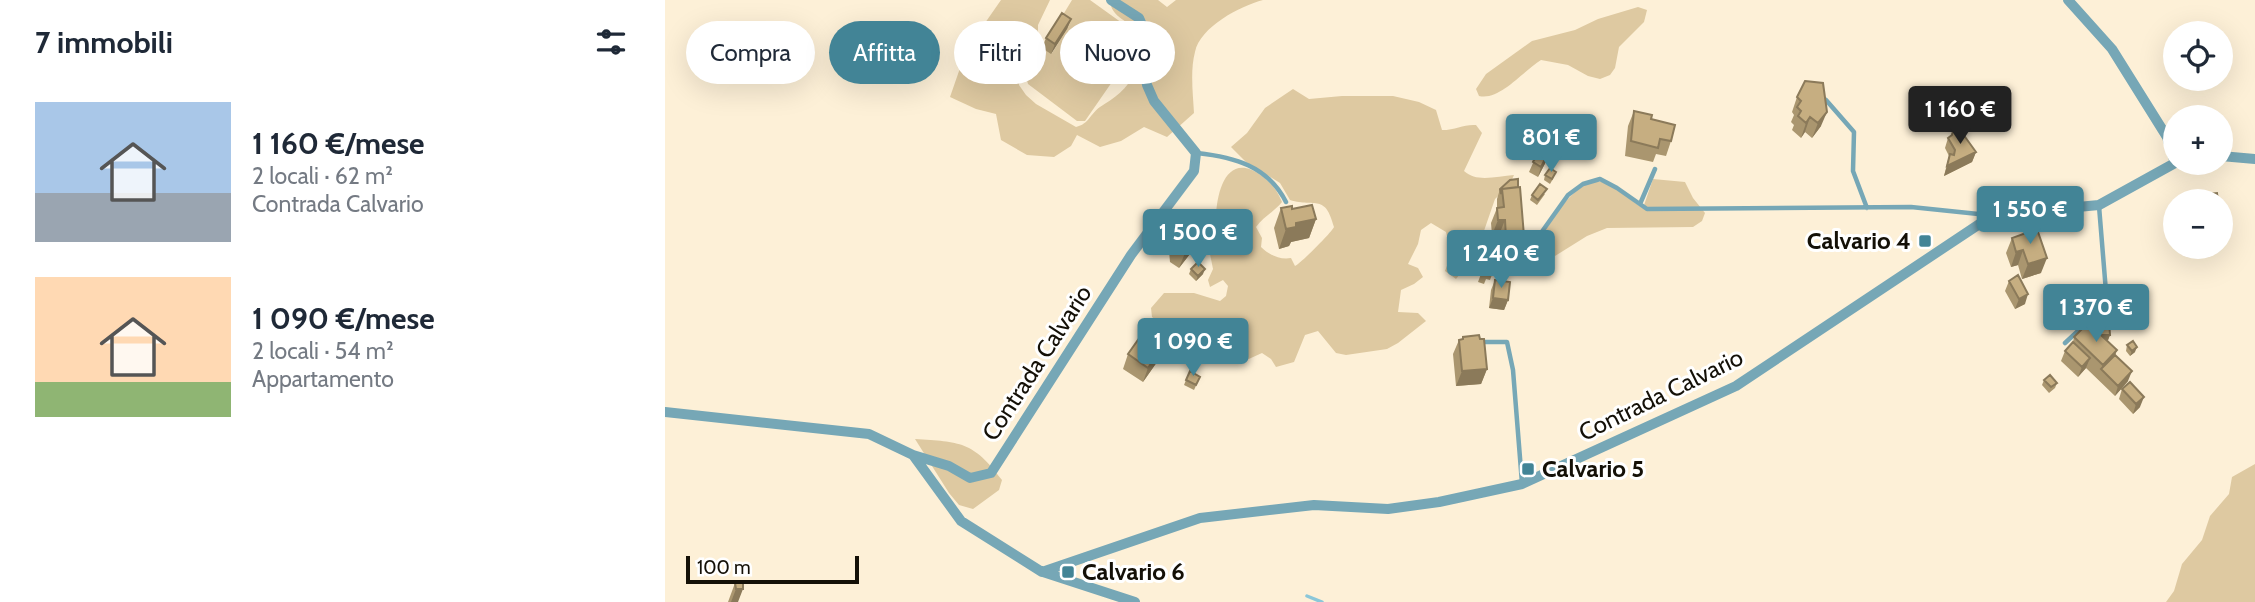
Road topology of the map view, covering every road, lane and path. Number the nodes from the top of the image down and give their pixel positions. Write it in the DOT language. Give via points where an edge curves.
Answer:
graph roads {
  1 [pos="1111,0"];
  2 [pos="2068,0"];
  3 [pos="2076,5"];
  4 [pos="1826,100"];
  5 [pos="2163,131"];
  6 [pos="1196,153"];
  7 [pos="2233,157"];
  8 [pos="2255,159"];
  9 [pos="1654,169"];
  10 [pos="2163,170"];
  11 [pos="1286,202"];
  12 [pos="1640,204"];
  13 [pos="2099,205"];
  14 [pos="1867,208"];
  15 [pos="1993,215"];
  16 [pos="1508,264"];
  17 [pos="1474,342"];
  18 [pos="2065,342"];
  19 [pos="665,412"];
  20 [pos="913,454"];
  21 [pos="1522,484"];
  22 [pos="1042,572"];
  23 [pos="1135,602"];
  1 -- 6 [label="street" via="1139,18 1146,34 1142,55 1154,101"];
  2 -- 3 [label="street, Contrada Calvario"];
  3 -- 5 [label="street, Contrada Calvario" via="2112,50"];
  4 -- 14 [label="lane" via="1854,132 1853,171"];
  6 -- 11 [label="lane" via="1251,166 1278,186"];
  6 -- 20 [label="street, Contrada Calvario" via="1194,171 1131,255 991,473 970,478"];
  7 -- 8 [label="street"];
  9 -- 12 [label="lane"];
  10 -- 13 [label="street, Contrada Calvario"];
  12 -- 14 [label="lane" via="1647,209"];
  12 -- 16 [label="lane" via="1599,179 1583,184 1568,195 1524,253"];
  13 -- 15 [label="street, Contrada Calvario"];
  13 -- 18 [label="lane" via="2107,304"];
  14 -- 15 [label="lane"];
  15 -- 21 [label="street, Contrada Calvario" via="1736,386"];
  17 -- 21 [label="lane" via="1507,342"];
  19 -- 20 [label="street, Contrada Calvario" via="869,434"];
  20 -- 22 [label="street, Contrada Calvario" via="961,521"];
  21 -- 22 [label="street, Contrada Calvario" via="1388,509 1314,505 1200,518"];
  22 -- 23 [label="street, Contrada Calvario"];
}
